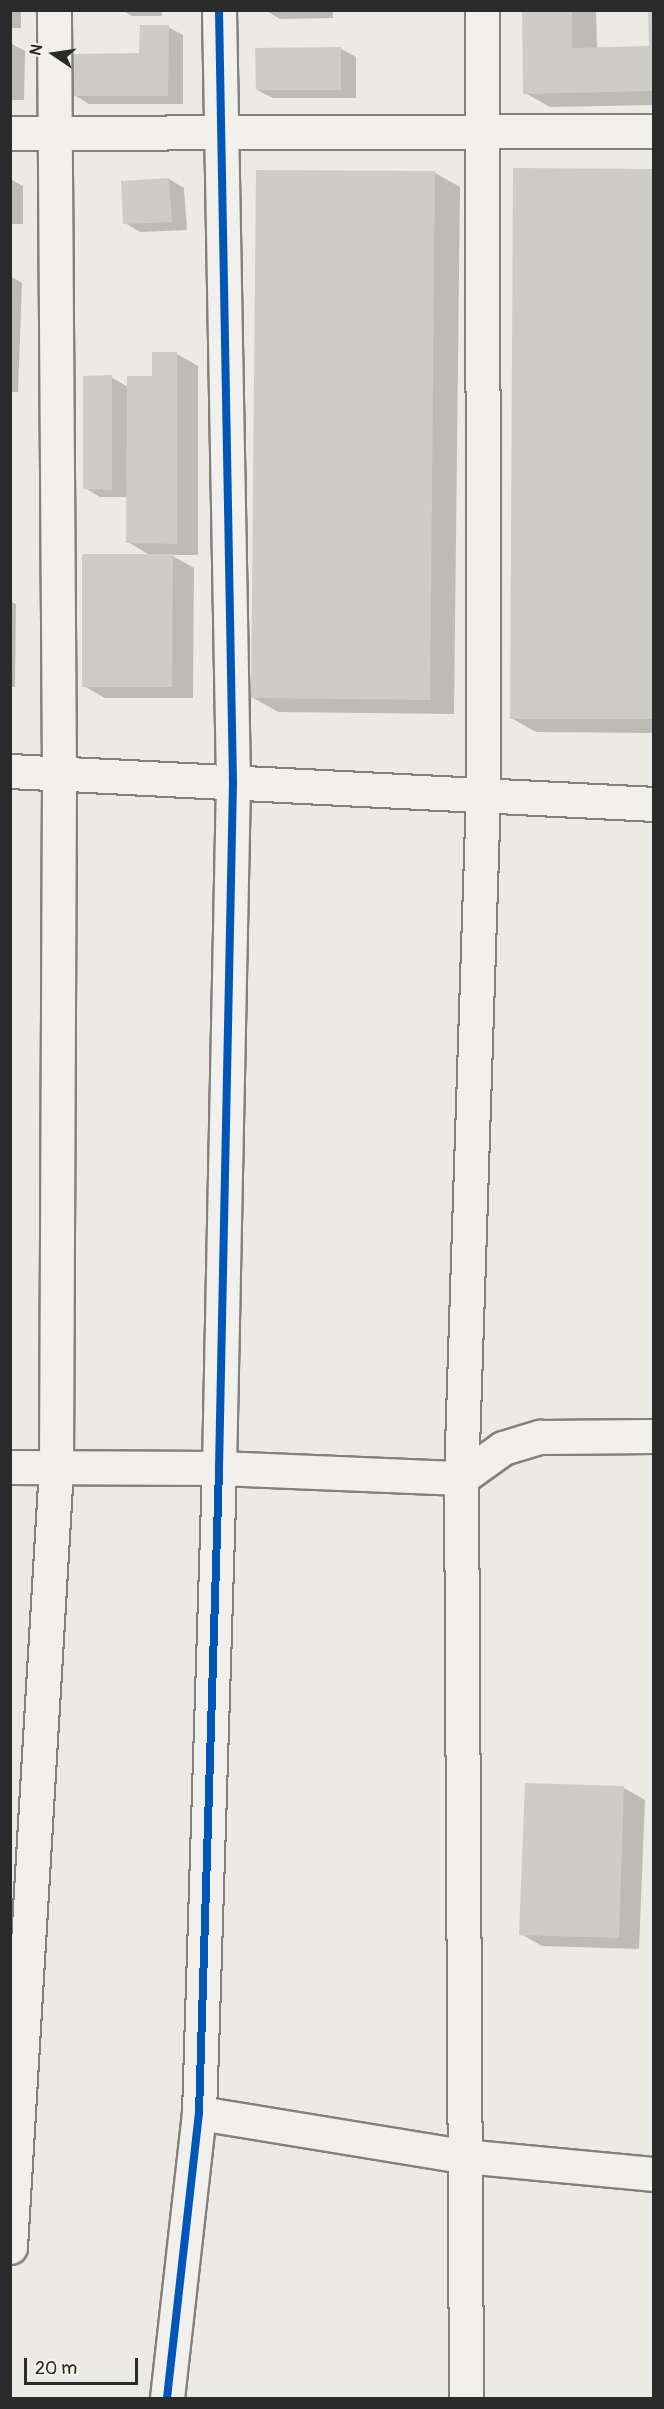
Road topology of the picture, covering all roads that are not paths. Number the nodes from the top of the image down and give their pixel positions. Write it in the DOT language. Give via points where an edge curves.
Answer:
graph roads {
  1 [pos="54,10"];
  2 [pos="219,10"];
  3 [pos="482,10"];
  4 [pos="220,129"];
  5 [pos="654,131"];
  6 [pos="480,132"];
  7 [pos="10,133"];
  8 [pos="53,134"];
  9 [pos="10,771"];
  10 [pos="59,773"];
  11 [pos="233,782"];
  12 [pos="483,795"];
  13 [pos="654,804"];
  14 [pos="654,1436"];
  15 [pos="10,1467"];
  16 [pos="219,1468"];
  17 [pos="56,1469"];
  18 [pos="461,1478"];
  19 [pos="199,2113"];
  20 [pos="14,2156"];
  21 [pos="463,2156"];
  22 [pos="654,2174"];
  23 [pos="10,2247"];
  24 [pos="166,2398"];
  25 [pos="466,2398"];
  1 -- 8 [label="street"];
  2 -- 4 [label="street"];
  3 -- 6 [label="street"];
  4 -- 6 [label="street"];
  4 -- 8 [label="street"];
  4 -- 11 [label="street"];
  5 -- 6 [label="street"];
  6 -- 12 [label="street"];
  7 -- 8 [label="street"];
  8 -- 10 [label="street"];
  9 -- 10 [label="street"];
  10 -- 11 [label="street"];
  10 -- 17 [label="street"];
  11 -- 12 [label="street"];
  11 -- 16 [label="street"];
  12 -- 13 [label="street"];
  12 -- 18 [label="street"];
  14 -- 18 [label="street" via="540,1437 503,1448"];
  15 -- 17 [label="street"];
  16 -- 17 [label="street"];
  16 -- 18 [label="street"];
  16 -- 19 [label="street"];
  17 -- 20 [label="street"];
  18 -- 21 [label="street"];
  19 -- 21 [label="street"];
  19 -- 24 [label="street"];
  20 -- 23 [label="street"];
  21 -- 22 [label="street"];
  21 -- 25 [label="street"];
}
